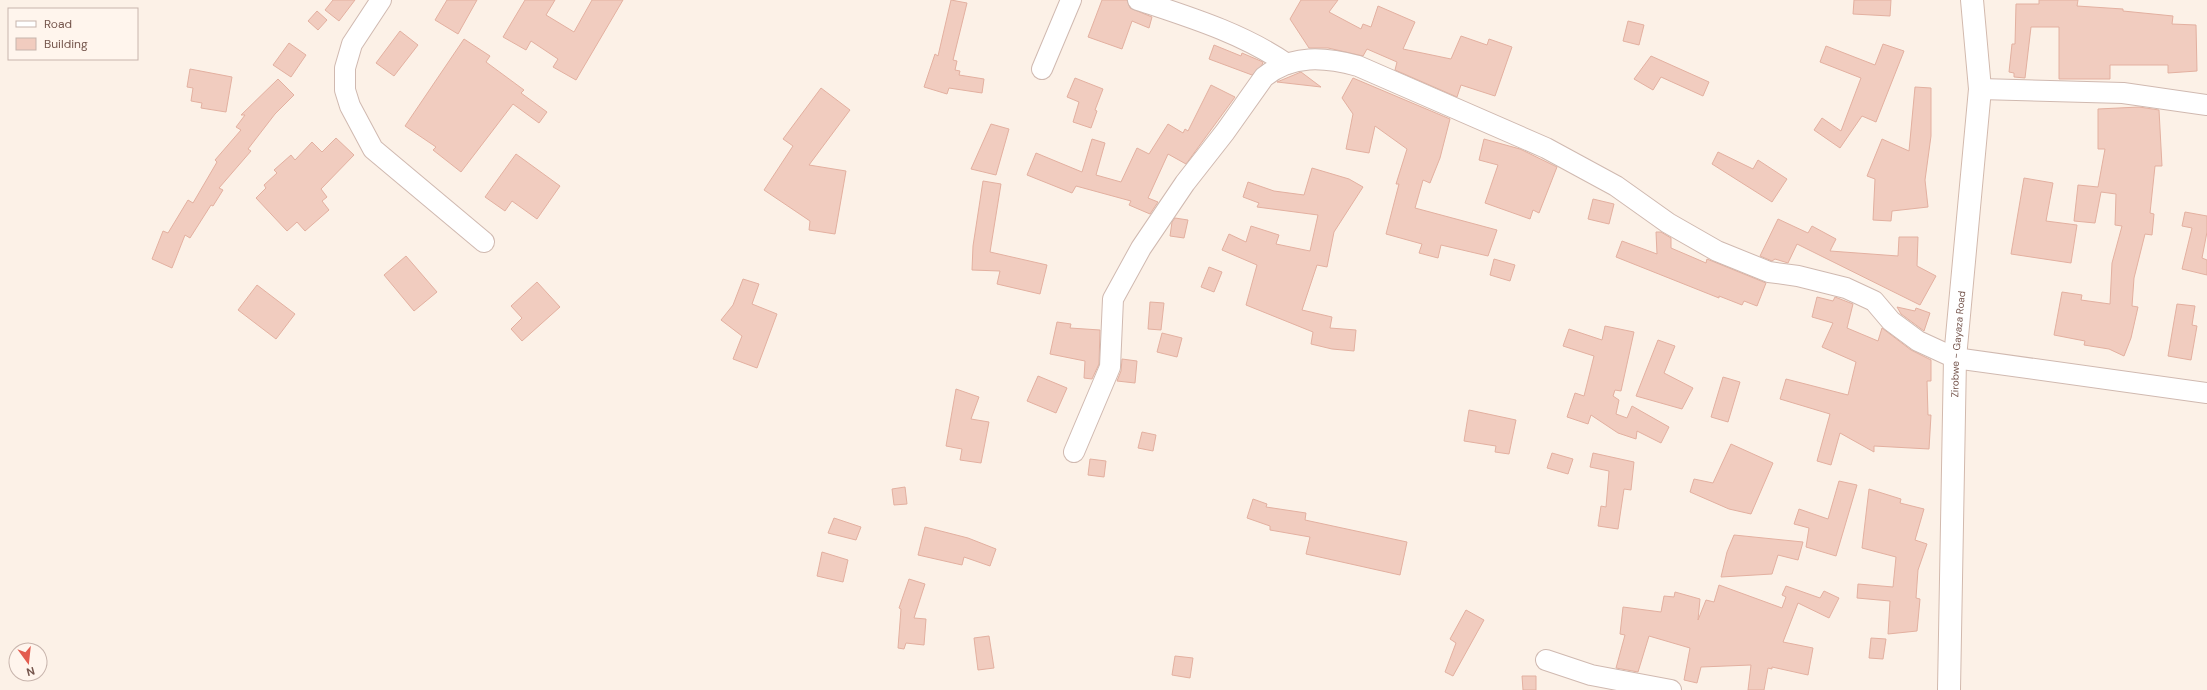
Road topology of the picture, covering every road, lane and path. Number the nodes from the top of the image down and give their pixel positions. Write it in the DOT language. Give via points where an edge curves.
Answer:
graph roads {
  1 [pos="381,0"];
  2 [pos="1071,0"];
  3 [pos="1138,0"];
  4 [pos="1972,0"];
  5 [pos="1287,64"];
  6 [pos="1042,69"];
  7 [pos="1980,89"];
  8 [pos="2207,105"];
  9 [pos="484,242"];
  10 [pos="1955,358"];
  11 [pos="2207,393"];
  12 [pos="1074,452"];
  13 [pos="1546,660"];
  14 [pos="1671,690"];
  15 [pos="1949,690"];
  1 -- 9 [label="street" via="352,44 345,68 345,90 350,106 373,150"];
  2 -- 6 [label="street"];
  3 -- 5 [label="street" via="1231,32"];
  4 -- 7 [label="street, Zirobwe - Gayaza Road"];
  5 -- 10 [label="street" via="1321,58 1358,66 1546,148 1616,186 1668,224 1717,252 1769,272 1846,288 1874,301 1891,321 1918,341"];
  5 -- 12 [label="street" via="1272,70 1264,78 1185,183 1141,248 1113,299 1110,367"];
  7 -- 8 [label="street" via="2123,93"];
  7 -- 10 [label="street, Zirobwe - Gayaza Road"];
  10 -- 11 [label="street"];
  10 -- 15 [label="street, Zirobwe - Gayaza Road"];
  13 -- 14 [label="street" via="1592,675"];
}
